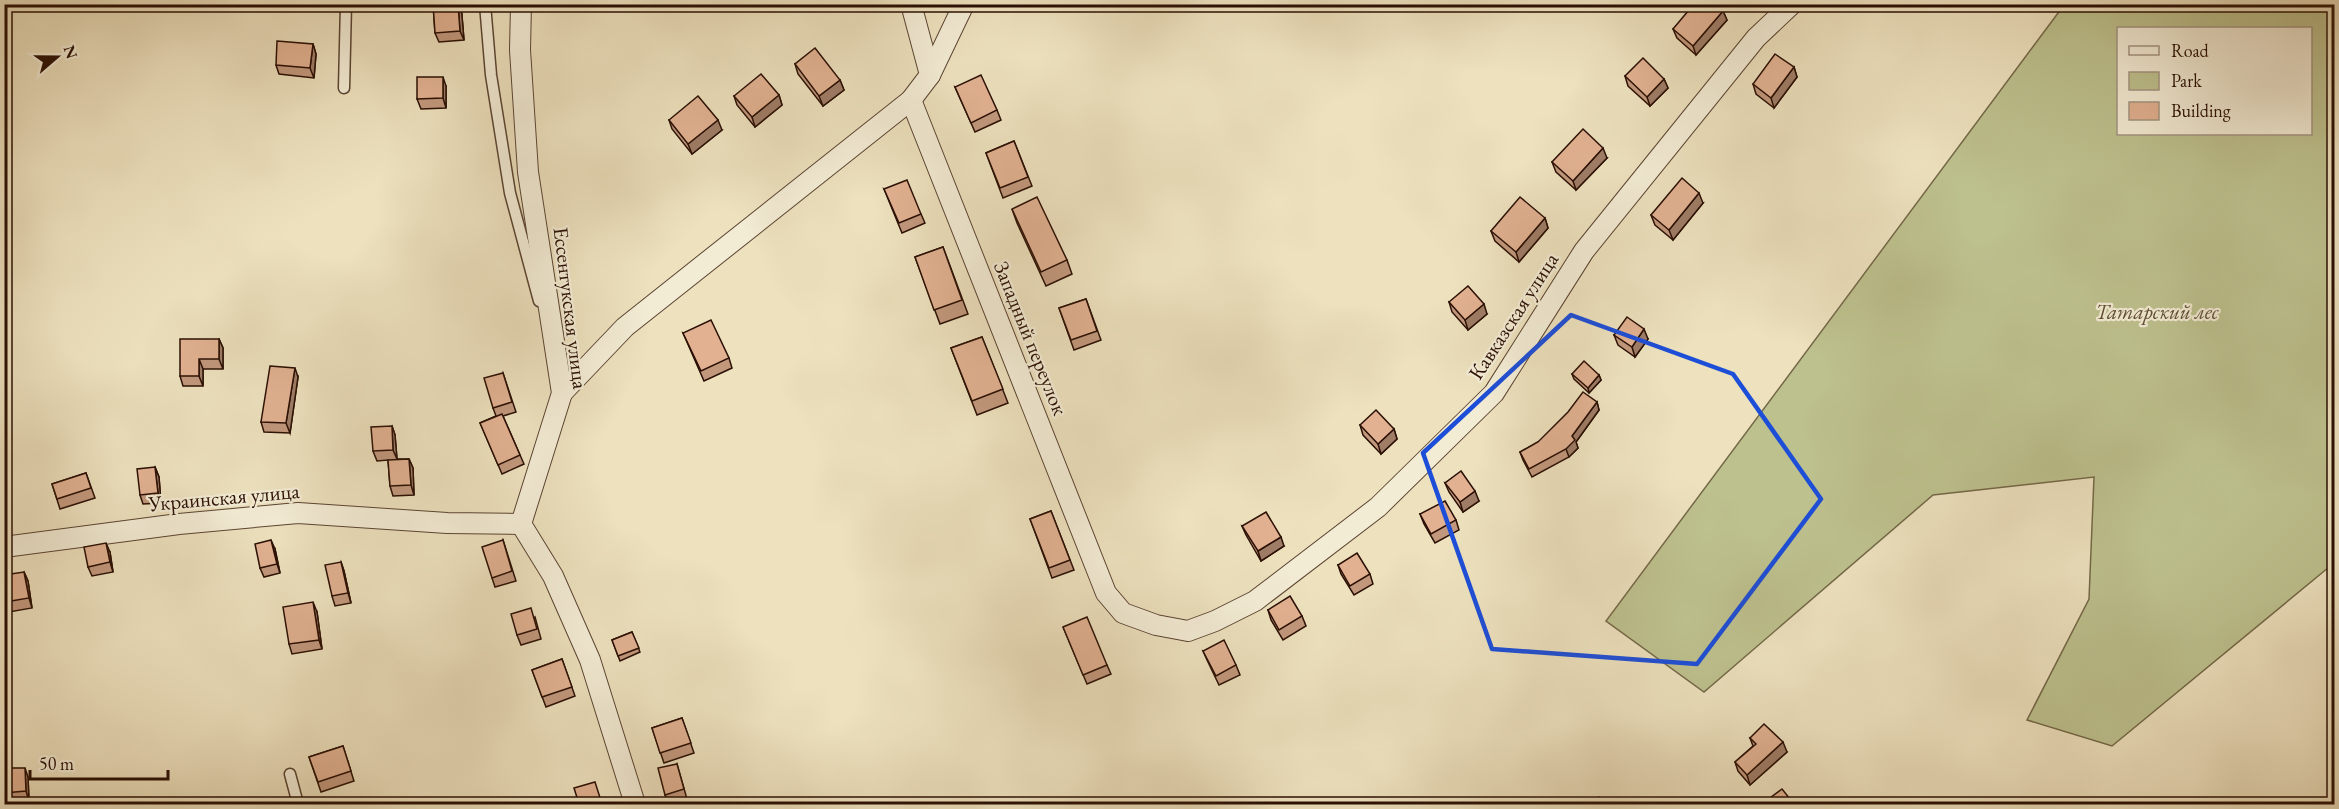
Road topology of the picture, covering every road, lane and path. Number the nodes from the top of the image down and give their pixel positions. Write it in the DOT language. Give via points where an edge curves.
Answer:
graph roads {
  1 [pos="346,4"];
  2 [pos="485,4"];
  3 [pos="521,4"];
  4 [pos="911,4"];
  5 [pos="964,4"];
  6 [pos="1792,4"];
  7 [pos="930,75"];
  8 [pos="344,88"];
  9 [pos="911,100"];
  10 [pos="554,340"];
  11 [pos="562,393"];
  12 [pos="521,524"];
  13 [pos="4,547"];
  14 [pos="1106,593"];
  15 [pos="290,774"];
  16 [pos="298,804"];
  17 [pos="635,804"];
  1 -- 8 [label="lane"];
  2 -- 10 [label="lane" via="491,75 510,193 545,325"];
  3 -- 10 [label="street, Ессентукская улица" via="528,172"];
  4 -- 7 [label="street"];
  5 -- 7 [label="street"];
  6 -- 14 [label="street, Кавказская улица" via="1756,38 1584,251 1494,393 1378,507 1255,601 1188,630 1156,625 1123,613"];
  7 -- 9 [label="street"];
  9 -- 11 [label="street" via="625,327"];
  9 -- 14 [label="street, Западный переулок"];
  10 -- 11 [label="street, Ессентукская улица"];
  11 -- 12 [label="street, Ессентукская улица"];
  12 -- 13 [label="street, Украинская улица" via="298,513"];
  12 -- 17 [label="street" via="553,576 590,660"];
  15 -- 16 [label="lane"];
}
